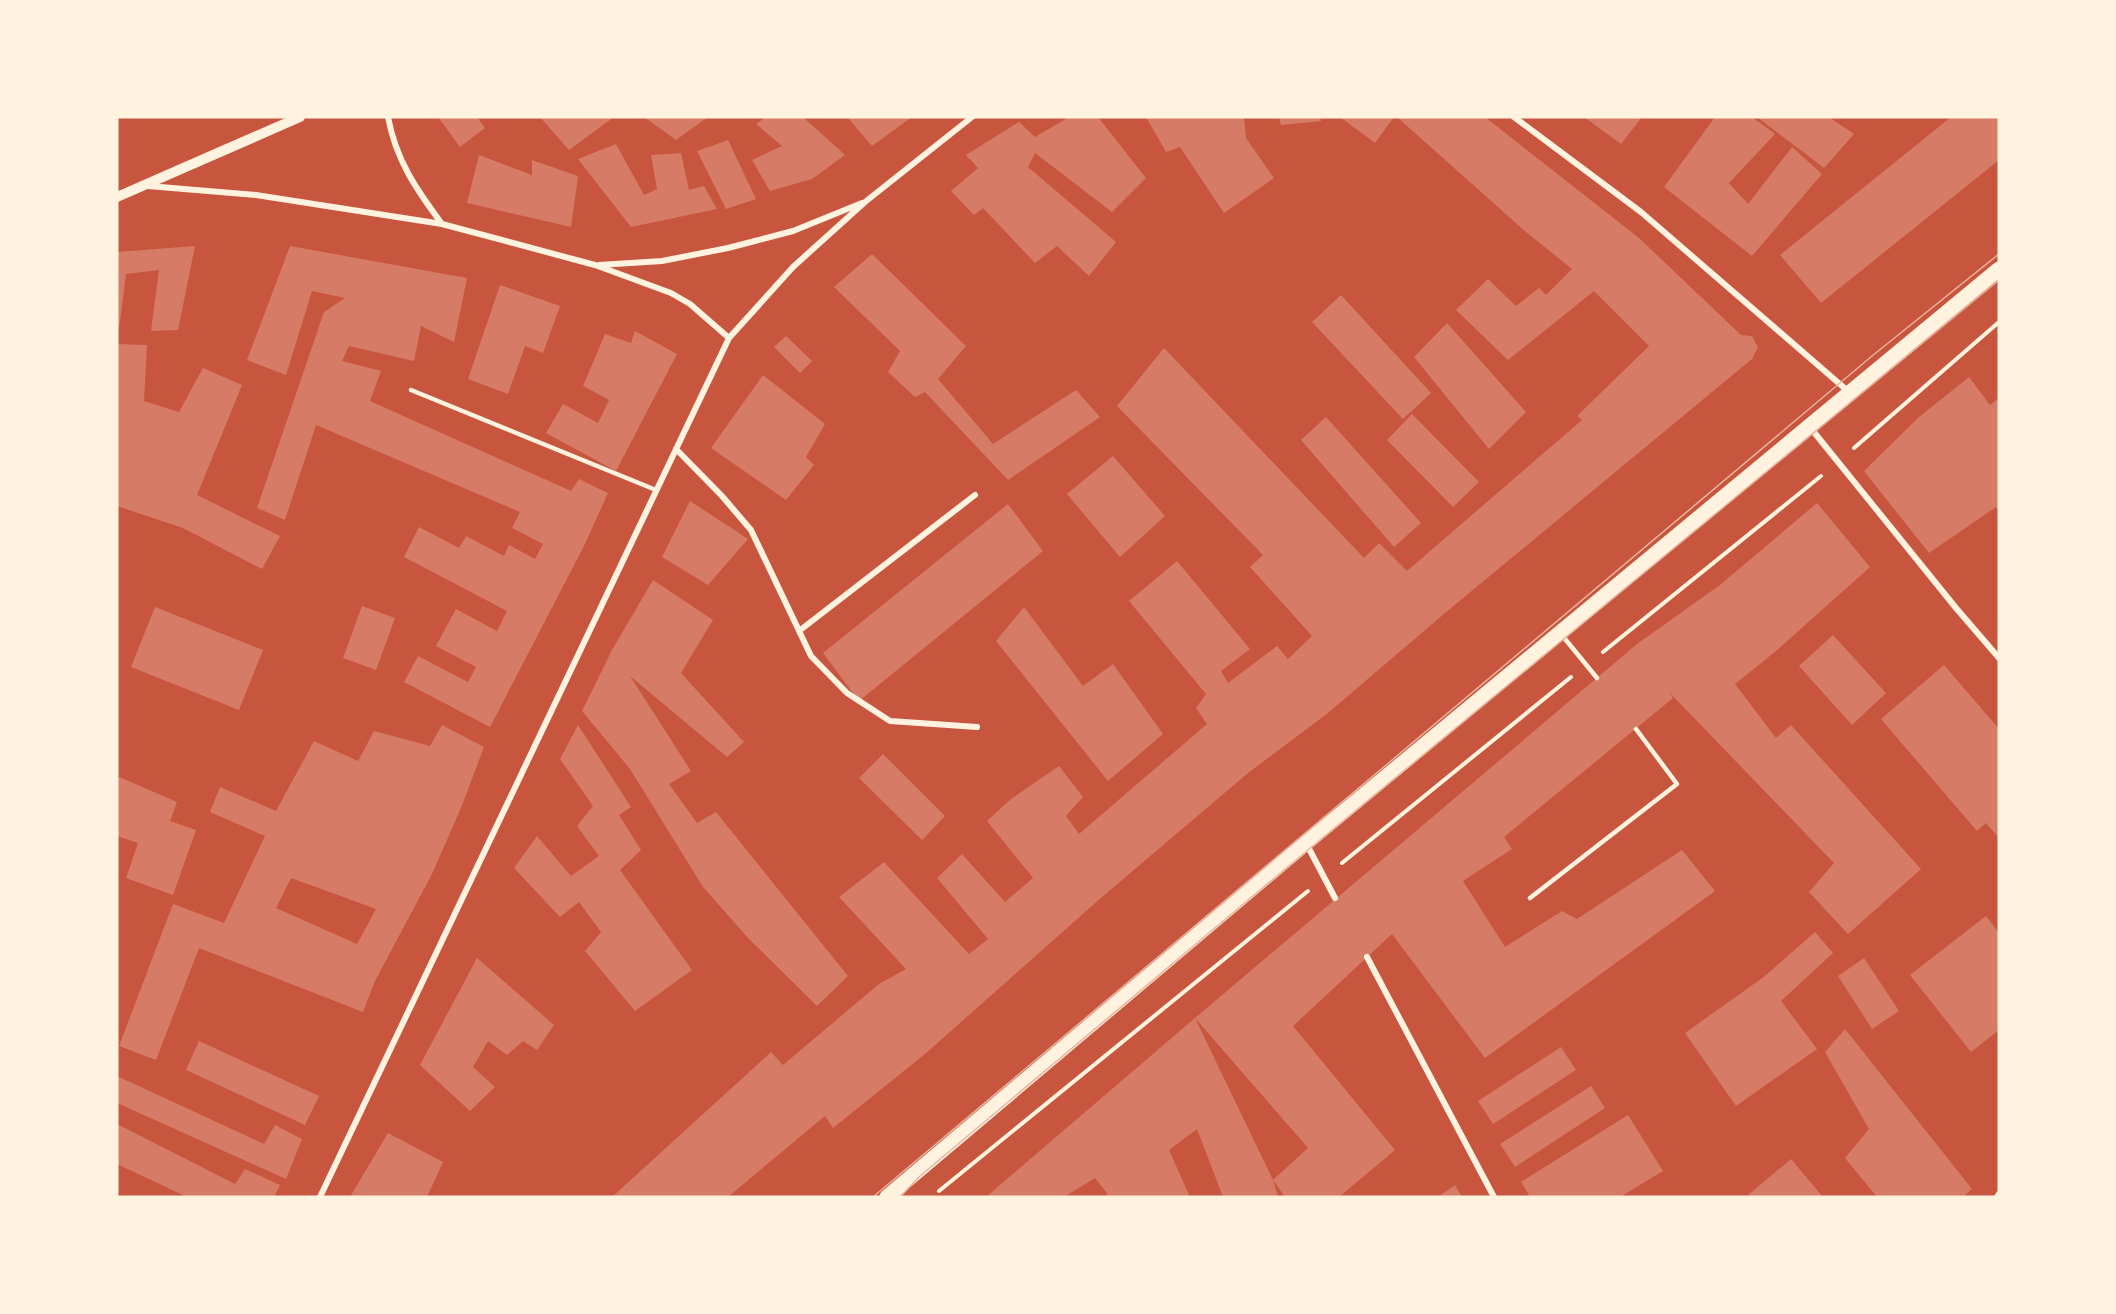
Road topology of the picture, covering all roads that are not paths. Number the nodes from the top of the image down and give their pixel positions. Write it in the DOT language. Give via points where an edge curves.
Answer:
graph roads {
  1 [pos="300,117"];
  2 [pos="388,117"];
  3 [pos="972,117"];
  4 [pos="1514,117"];
  5 [pos="141,186"];
  6 [pos="117,197"];
  7 [pos="865,202"];
  8 [pos="442,224"];
  9 [pos="595,265"];
  10 [pos="1999,269"];
  11 [pos="729,338"];
  12 [pos="411,390"];
  13 [pos="1849,392"];
  14 [pos="1809,426"];
  15 [pos="676,449"];
  16 [pos="656,490"];
  17 [pos="975,495"];
  18 [pos="800,631"];
  19 [pos="1560,632"];
  20 [pos="1999,658"];
  21 [pos="1596,678"];
  22 [pos="977,727"];
  23 [pos="1636,729"];
  24 [pos="1306,843"];
  25 [pos="1335,898"];
  26 [pos="1530,898"];
  27 [pos="1367,957"];
  28 [pos="320,1197"];
  29 [pos="887,1197"];
  30 [pos="1494,1197"];
  1 -- 5 [label="street"];
  2 -- 8 [label="street" via="410,179"];
  3 -- 7 [label="street"];
  4 -- 13 [label="street" via="1641,212"];
  5 -- 6 [label="street"];
  5 -- 8 [label="street" via="256,195"];
  7 -- 9 [label="street" via="793,231 728,248 662,261"];
  7 -- 11 [label="street" via="793,267"];
  8 -- 9 [label="street"];
  9 -- 11 [label="street" via="671,293"];
  10 -- 13 [label="main road"];
  11 -- 15 [label="street"];
  12 -- 16 [label="lane"];
  13 -- 14 [label="main road"];
  14 -- 19 [label="main road"];
  14 -- 20 [label="street"];
  15 -- 16 [label="street"];
  15 -- 18 [label="street" via="751,530"];
  16 -- 28 [label="street"];
  17 -- 18 [label="street"];
  18 -- 22 [label="street" via="811,656 847,693 890,721"];
  19 -- 21 [label="lane"];
  19 -- 24 [label="main road"];
  23 -- 26 [label="lane" via="1677,784"];
  24 -- 25 [label="street"];
  24 -- 29 [label="main road"];
  27 -- 30 [label="street"];
}
